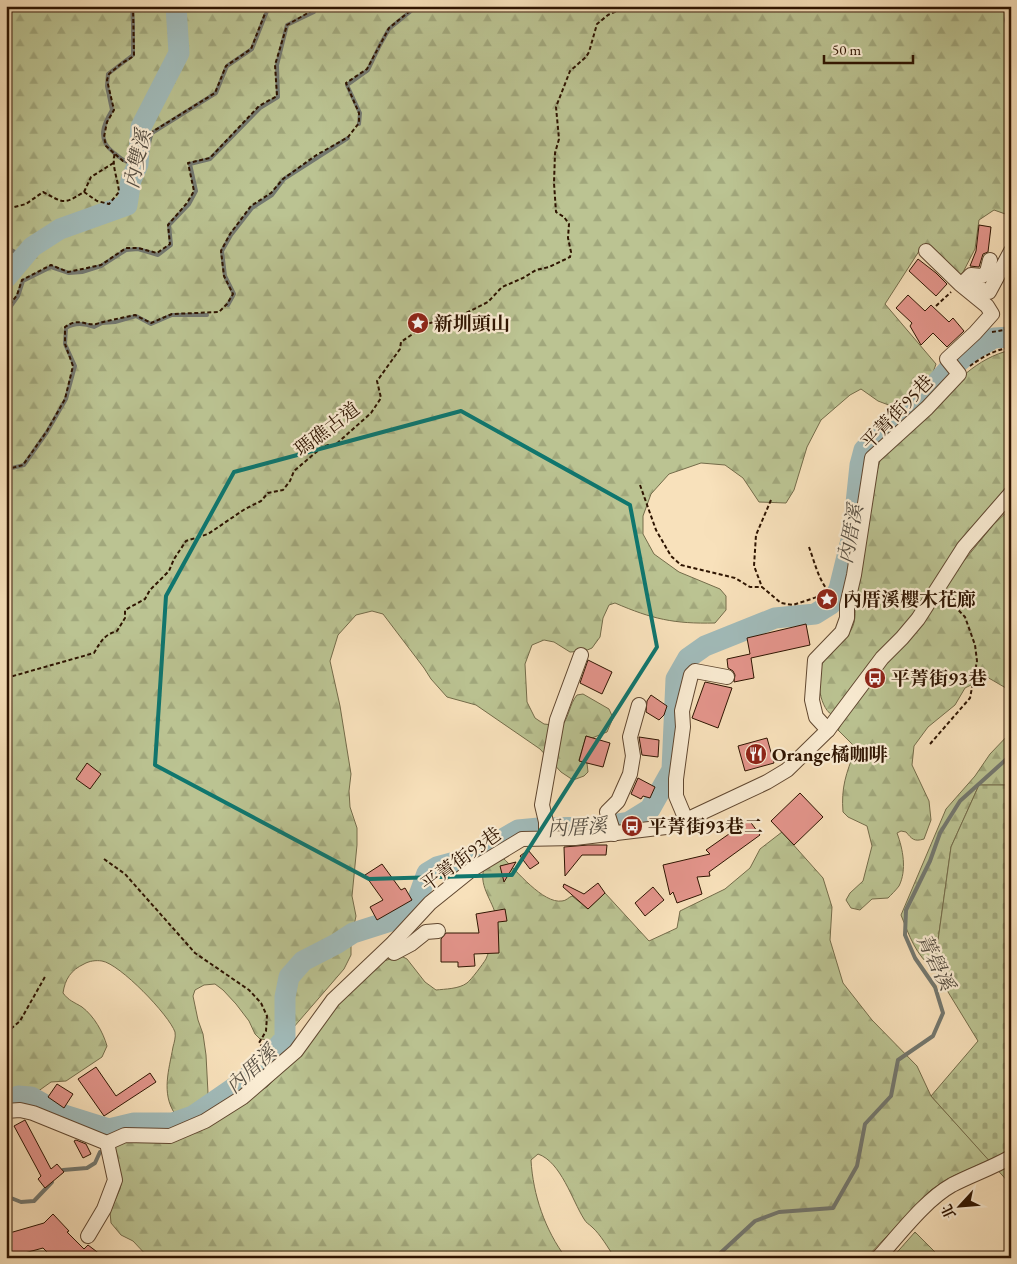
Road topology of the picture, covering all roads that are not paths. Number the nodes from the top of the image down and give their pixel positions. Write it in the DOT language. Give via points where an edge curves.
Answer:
graph roads {
  1 [pos="926,251"];
  2 [pos="1011,251"];
  3 [pos="990,260"];
  4 [pos="1011,493"];
  5 [pos="581,655"];
  6 [pos="727,677"];
  7 [pos="633,708"];
  8 [pos="828,730"];
  9 [pos="686,820"];
  10 [pos="614,834"];
  11 [pos="546,838"];
  12 [pos="438,931"];
  13 [pos="394,942"];
  14 [pos="6,1100"];
  15 [pos="13,1111"];
  16 [pos="107,1143"];
  17 [pos="1011,1157"];
  18 [pos="88,1236"];
  19 [pos="878,1258"];
  1 -- 8 [label="street, 平菁街95巷" via="992,314 946,359 959,374 872,458 847,618 842,632 815,660 812,700 816,717"];
  2 -- 3 [label="street" via="989,292 966,280 971,275 982,276 987,272"];
  4 -- 8 [label="street, 平菁街93巷" via="964,548 918,619 882,658"];
  5 -- 11 [label="street" via="557,720 542,805"];
  6 -- 9 [label="street" via="695,671 691,675 682,711 676,780 676,796"];
  7 -- 10 [label="street" via="630,774 618,801 607,812"];
  8 -- 9 [label="street, 平菁街93巷" via="787,770"];
  9 -- 10 [label="street, 平菁街93巷" via="666,827"];
  10 -- 11 [label="street, 平菁街93巷"];
  11 -- 13 [label="street, 平菁街93巷" via="522,839 471,870 430,903"];
  12 -- 13 [label="street" via="426,932 394,954"];
  13 -- 16 [label="street, 平菁街93巷" via="333,1000 296,1051 243,1098 205,1121 170,1136 125,1135"];
  14 -- 15 [label="street"];
  15 -- 16 [label="street" via="33,1113"];
  16 -- 18 [label="street" via="115,1180 104,1209"];
  17 -- 19 [label="street" via="951,1186 923,1208"];
}
